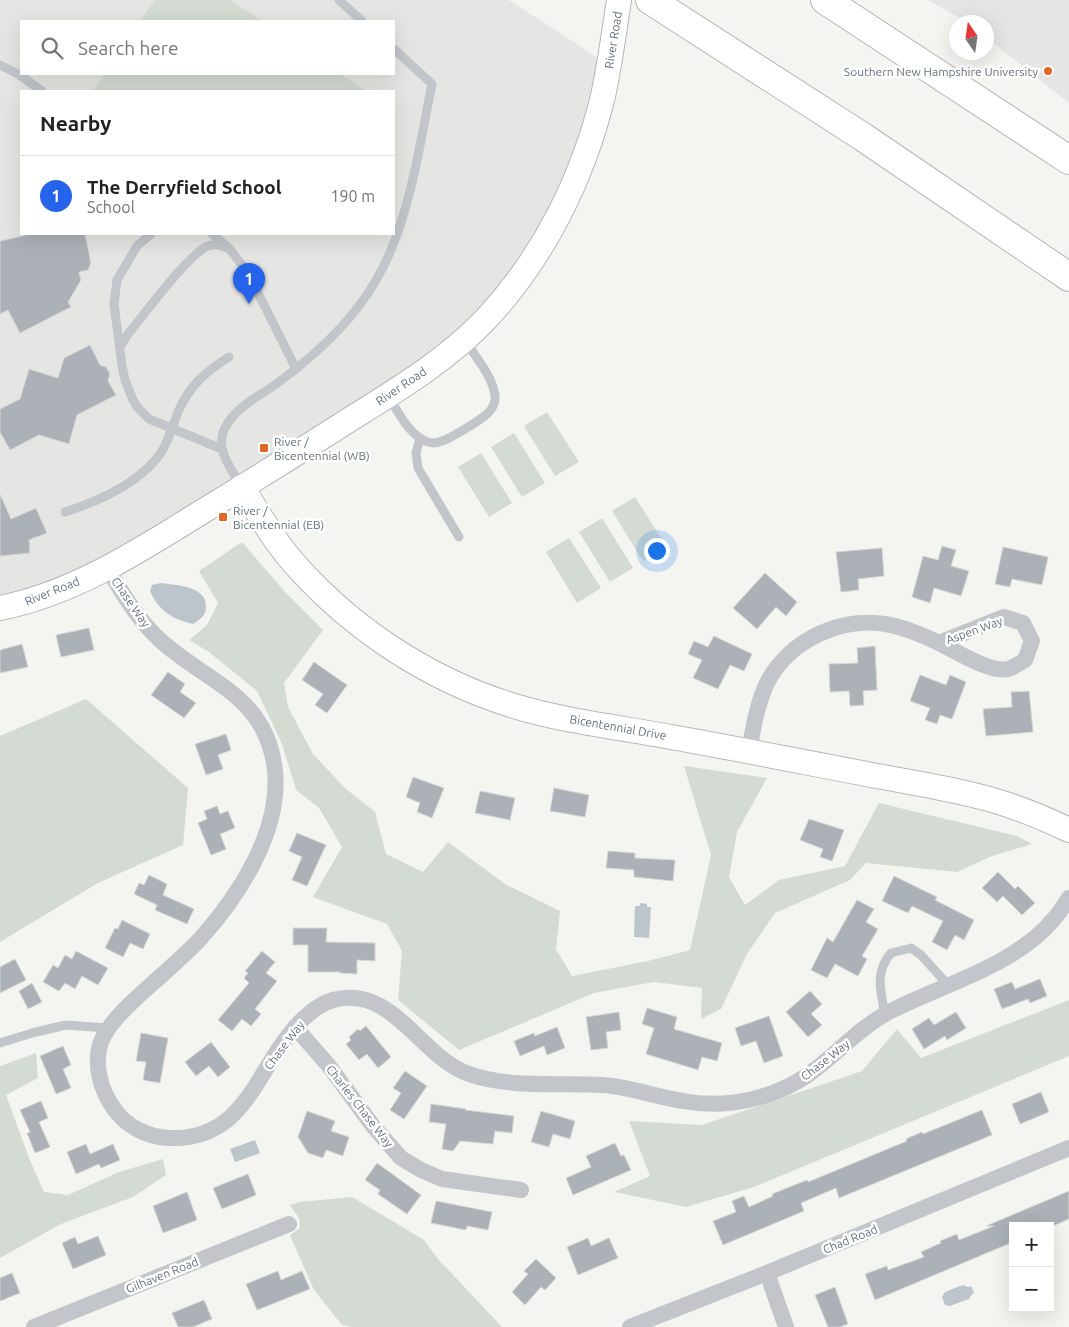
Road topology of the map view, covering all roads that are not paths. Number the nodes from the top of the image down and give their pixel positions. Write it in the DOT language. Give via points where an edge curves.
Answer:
graph roads {
  1 [pos="339,0"];
  2 [pos="619,0"];
  3 [pos="650,0"];
  4 [pos="825,0"];
  5 [pos="361,20"];
  6 [pos="395,50"];
  7 [pos="0,65"];
  8 [pos="41,90"];
  9 [pos="1069,160"];
  10 [pos="150,235"];
  11 [pos="213,235"];
  12 [pos="229,248"];
  13 [pos="1069,277"];
  14 [pos="464,339"];
  15 [pos="120,347"];
  16 [pos="229,357"];
  17 [pos="296,369"];
  18 [pos="388,396"];
  19 [pos="172,429"];
  20 [pos="420,438"];
  21 [pos="222,449"];
  22 [pos="242,487"];
  23 [pos="66,512"];
  24 [pos="459,537"];
  25 [pos="108,568"];
  26 [pos="0,608"];
  27 [pos="939,643"];
  28 [pos="749,751"];
  29 [pos="1069,830"];
  30 [pos="1069,898"];
  31 [pos="948,985"];
  32 [pos="885,1015"];
  33 [pos="295,1027"];
  34 [pos="108,1028"];
  35 [pos="0,1043"];
  36 [pos="1069,1148"];
  37 [pos="521,1190"];
  38 [pos="289,1224"];
  39 [pos="767,1273"];
  40 [pos="34,1327"];
  41 [pos="630,1327"];
  42 [pos="786,1327"];
  1 -- 5 [label="lane"];
  2 -- 14 [label="street, River Road" via="609,65 594,126 560,212 511,289"];
  3 -- 13 [label="highway" via="871,142"];
  4 -- 9 [label="highway"];
  6 -- 17 [label="lane" via="432,84 407,202 388,256 372,288 319,350"];
  7 -- 8 [label="lane"];
  10 -- 15 [label="lane" via="137,246 117,280 114,304"];
  11 -- 12 [label="lane"];
  12 -- 15 [label="lane" via="218,244 208,246 188,261"];
  12 -- 17 [label="lane" via="258,291"];
  14 -- 18 [label="street, River Road" via="438,362"];
  14 -- 20 [label="lane" via="489,380 495,397 493,406 488,414 448,439 428,442"];
  15 -- 19 [label="lane" via="122,366 133,400 149,419"];
  16 -- 19 [label="lane" via="193,385"];
  17 -- 21 [label="lane" via="238,410 223,430"];
  18 -- 20 [label="lane" via="412,432"];
  18 -- 22 [label="street, River Road"];
  19 -- 21 [label="lane"];
  19 -- 23 [label="lane" via="161,453 139,475 100,498"];
  20 -- 24 [label="lane" via="416,453 418,468"];
  21 -- 22 [label="lane"];
  22 -- 25 [label="street, River Road"];
  22 -- 28 [label="street, Bicentennial Drive" via="276,541 300,571 358,624 434,674 471,691 562,718"];
  25 -- 26 [label="street, River Road" via="52,593"];
  25 -- 34 [label="street, Chase Way" via="149,630 230,690 250,711 266,736 272,754 276,793 268,830 253,865 232,900 199,940"];
  27 -- 27 [label="street, Aspen Way" via="988,667 1008,669 1025,660 1032,641 1023,623 1004,617"];
  27 -- 28 [label="street, Aspen Way" via="895,626 876,623 838,627 803,642 788,654 766,685"];
  28 -- 29 [label="street, Bicentennial Drive" via="975,795 1047,819"];
  30 -- 31 [label="street, Chase Way" via="1054,920 1038,935 1006,958"];
  31 -- 32 [label="street, Chase Way"];
  31 -- 32 [label="lane" via="921,954 911,948 891,953 881,968 879,980"];
  32 -- 33 [label="street, Chase Way" via="794,1084 758,1098 721,1103 683,1102 619,1086 490,1081 458,1070 378,1004 358,998 336,999 317,1006"];
  33 -- 34 [label="street, Chase Way" via="235,1114 203,1133 184,1138 146,1134 115,1111 105,1094 97,1057"];
  33 -- 37 [label="street, Charles Chase Way" via="401,1158 442,1179"];
  34 -- 35 [label="lane" via="66,1026"];
  36 -- 39 [label="street, Chad Road"];
  38 -- 40 [label="street, Gilhaven Road"];
  39 -- 41 [label="street, Chad Road"];
  39 -- 42 [label="street"];
}
